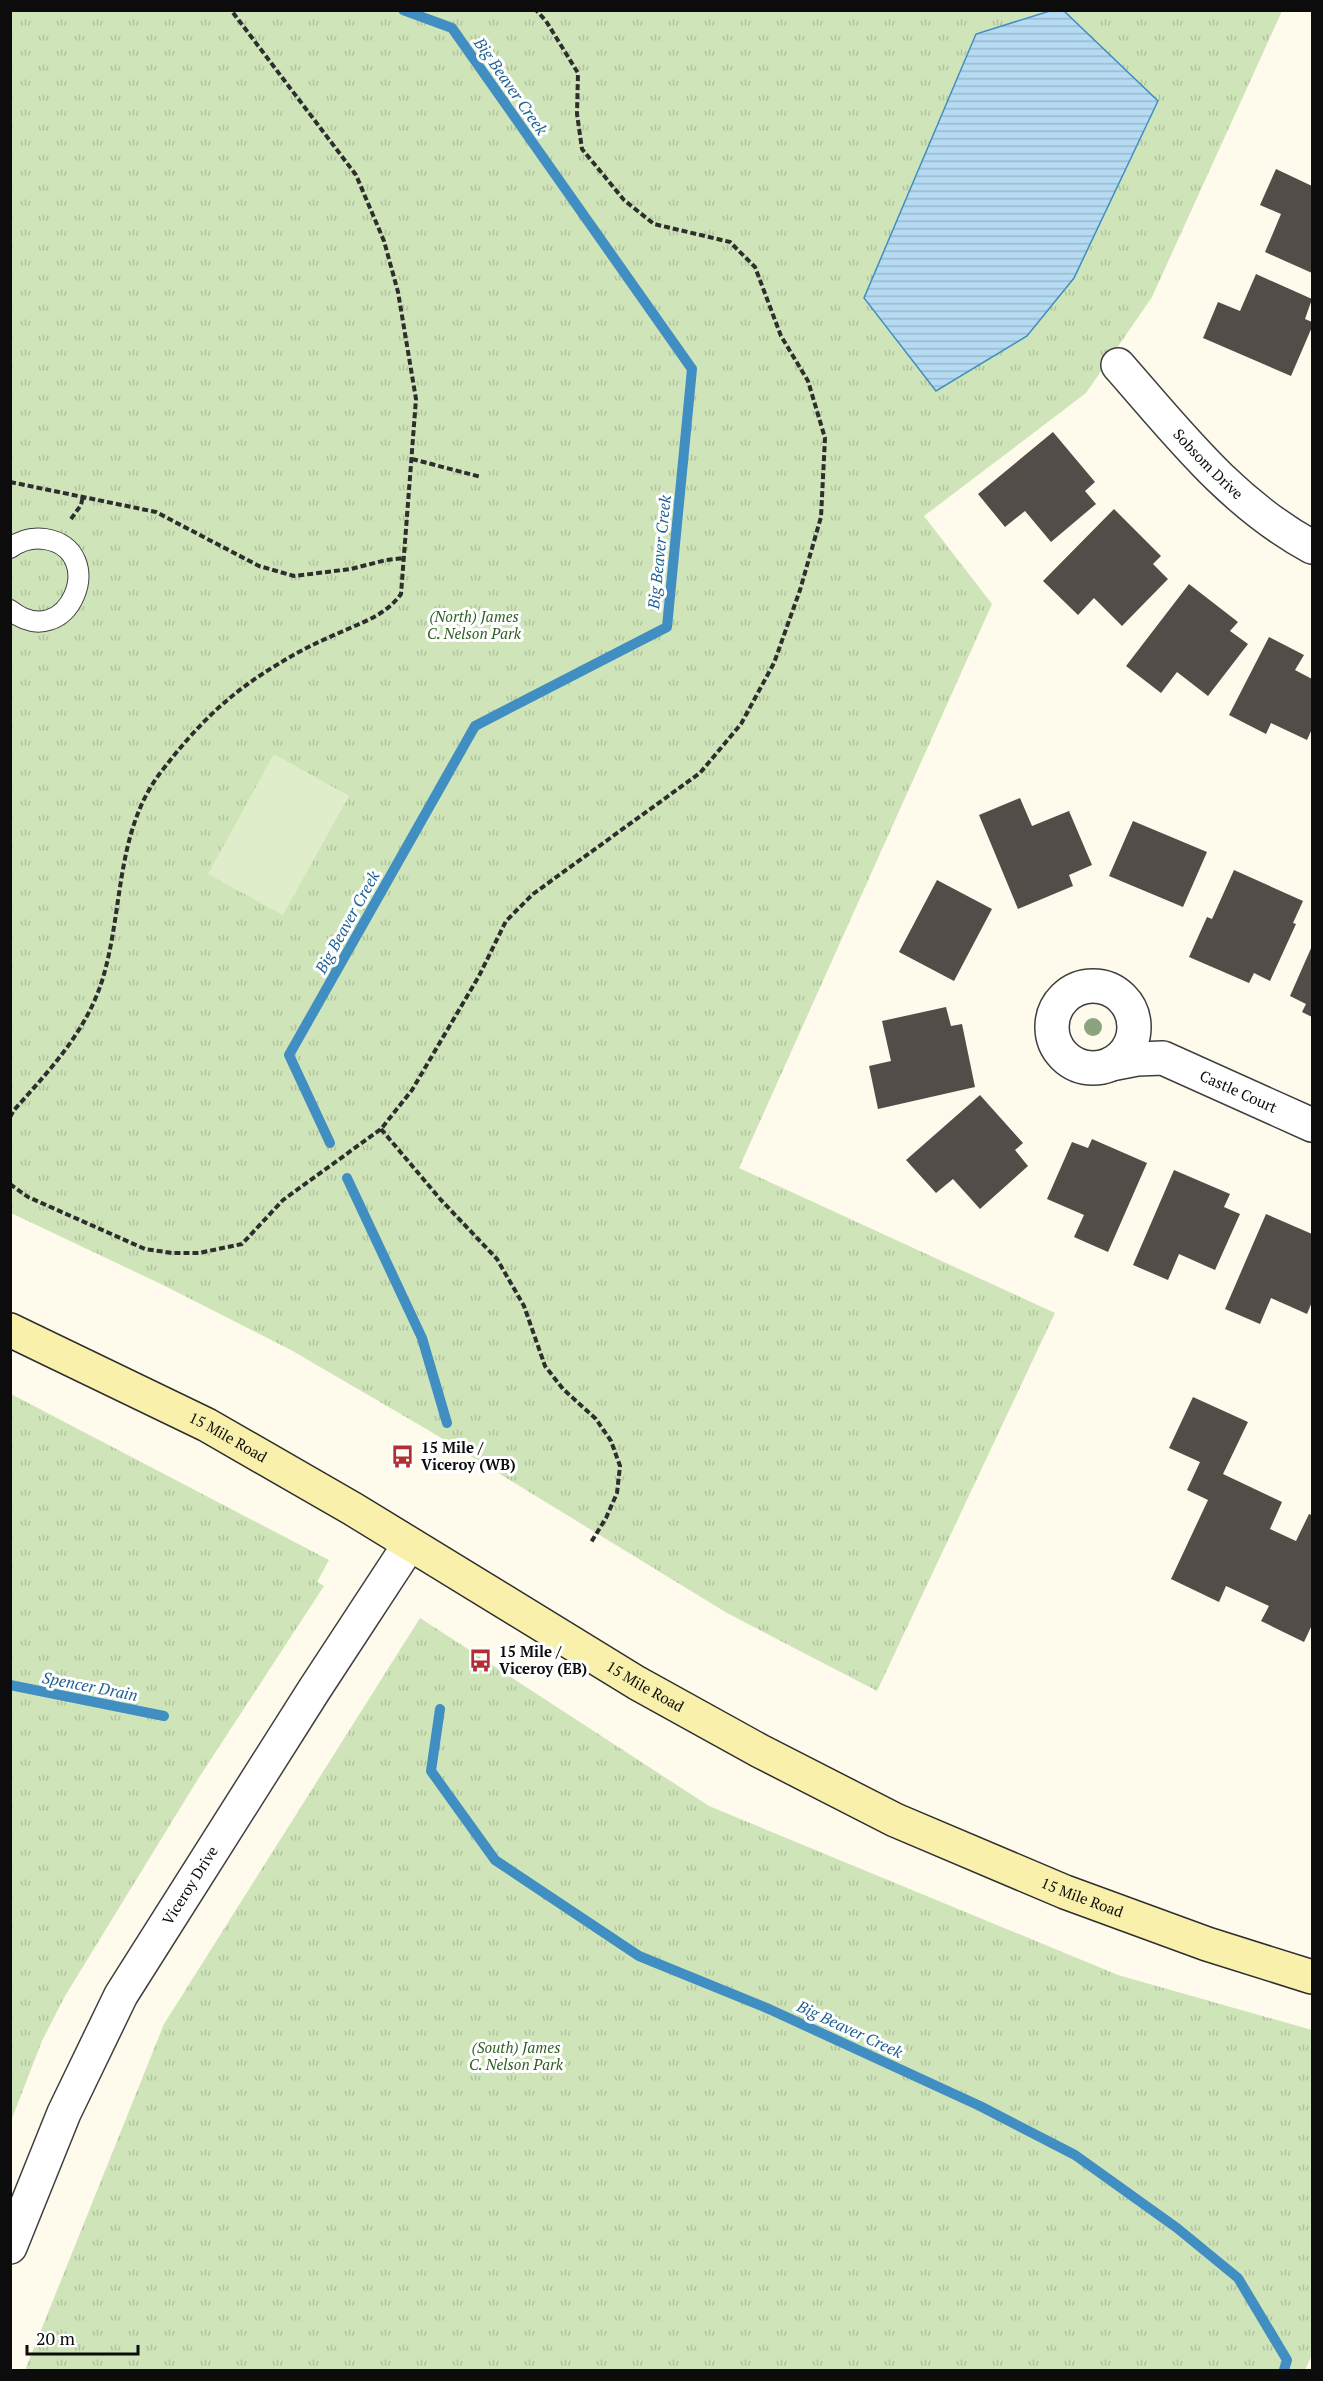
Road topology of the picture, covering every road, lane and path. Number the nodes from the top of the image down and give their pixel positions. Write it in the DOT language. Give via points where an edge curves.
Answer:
graph roads {
  1 [pos="231,10"];
  2 [pos="536,10"];
  3 [pos="1118,365"];
  4 [pos="412,459"];
  5 [pos="481,477"];
  6 [pos="10,482"];
  7 [pos="83,496"];
  8 [pos="65,527"];
  9 [pos="1312,547"];
  10 [pos="10,548"];
  11 [pos="404,558"];
  12 [pos="10,610"];
  13 [pos="1133,1016"];
  14 [pos="1163,1058"];
  15 [pos="1111,1064"];
  16 [pos="10,1117"];
  17 [pos="1312,1125"];
  18 [pos="381,1129"];
  19 [pos="10,1184"];
  20 [pos="10,1330"];
  21 [pos="590,1544"];
  22 [pos="409,1545"];
  23 [pos="1312,1977"];
  24 [pos="10,2247"];
  1 -- 4 [label="path" via="356,175 384,241 398,292 417,399"];
  2 -- 18 [label="path" via="578,73 577,114 582,149 624,200 654,224 730,242 755,267 781,336 808,381 825,438 820,516 800,591 774,663 741,724 700,773 532,894 506,921 479,976 412,1090"];
  3 -- 9 [label="street, Sobsom Drive" via="1236,495"];
  4 -- 5 [label="path"];
  4 -- 11 [label="path"];
  6 -- 7 [label="path"];
  7 -- 8 [label="path" via="81,506"];
  7 -- 11 [label="path" via="156,512 259,566 294,576"];
  10 -- 12 [label="lane" via="37,538 57,543 72,556 79,581 71,604 51,619 27,620"];
  11 -- 16 [label="path" via="400,594 394,603 375,617 283,661 245,684 213,711 159,775 127,844 101,984 71,1043"];
  13 -- 14 [label="street, Castle Court"];
  13 -- 15 [label="street" via="1131,1044"];
  13 -- 15 [label="street, Castle Court" via="1119,994 1094,985 1069,992 1053,1013 1053,1040 1060,1053 1084,1068"];
  14 -- 15 [label="street, Castle Court"];
  14 -- 17 [label="street, Castle Court"];
  18 -- 19 [label="path" via="283,1200 242,1244 199,1252 145,1249 28,1197"];
  18 -- 21 [label="path" via="497,1259 524,1306 545,1366 596,1419 610,1442 620,1466 616,1493"];
  20 -- 22 [label="main road, 15 Mile Road" via="207,1425"];
  22 -- 23 [label="main road, 15 Mile Road" via="637,1683 895,1820 1065,1892"];
  22 -- 24 [label="street, Viceroy Drive" via="121,1995 64,2113"];
}
